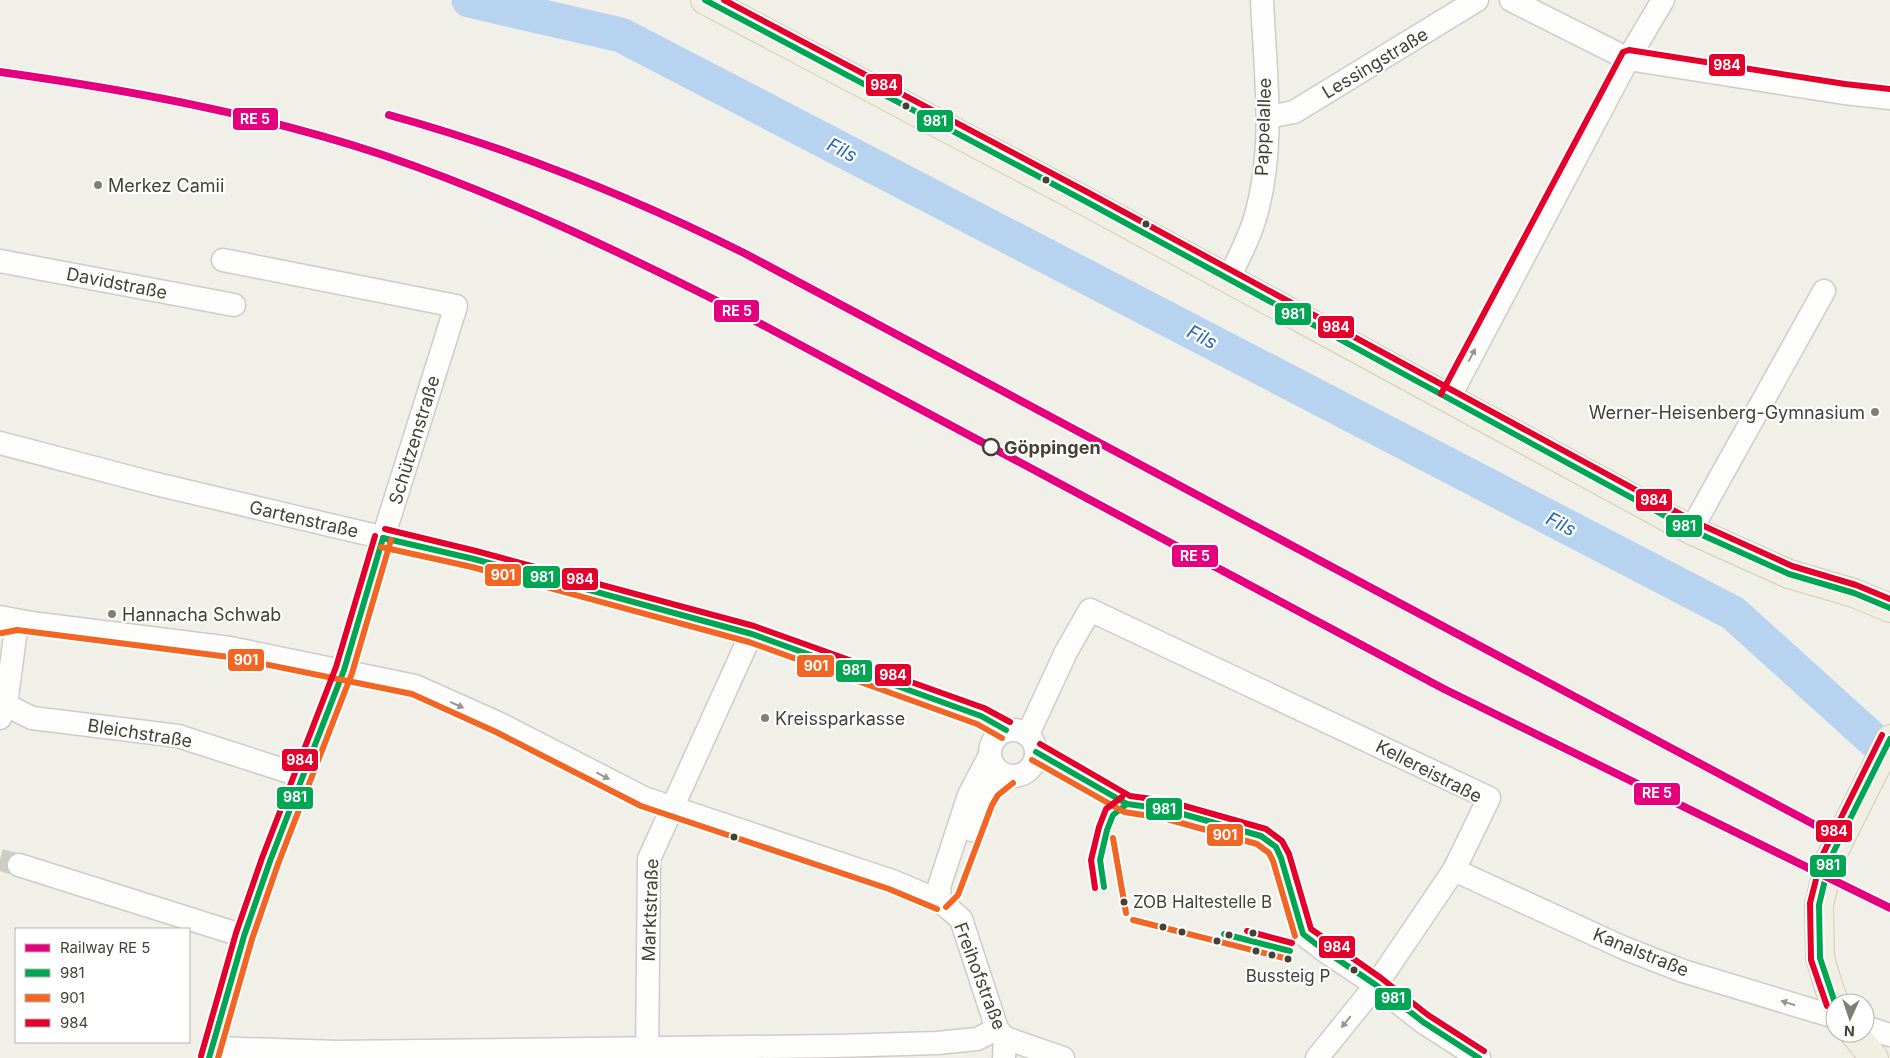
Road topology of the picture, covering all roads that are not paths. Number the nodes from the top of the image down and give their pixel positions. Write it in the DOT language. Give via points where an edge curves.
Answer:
graph roads {
  1 [pos="705,0"];
  2 [pos="1262,0"];
  3 [pos="1477,0"];
  4 [pos="1511,0"];
  5 [pos="1663,0"];
  6 [pos="1628,59"];
  7 [pos="1890,98"];
  8 [pos="1268,117"];
  9 [pos="223,260"];
  10 [pos="0,261"];
  11 [pos="1229,278"];
  12 [pos="1824,291"];
  13 [pos="234,305"];
  14 [pos="1449,398"];
  15 [pos="0,443"];
  16 [pos="1691,530"];
  17 [pos="383,538"];
  18 [pos="1890,608"];
  19 [pos="6,621"];
  20 [pos="752,634"];
  21 [pos="344,670"];
  22 [pos="3,712"];
  23 [pos="1006,730"];
  24 [pos="1890,739"];
  25 [pos="1032,743"];
  26 [pos="990,757"];
  27 [pos="302,776"];
  28 [pos="1007,776"];
  29 [pos="671,808"];
  30 [pos="19,865"];
  31 [pos="1454,870"];
  32 [pos="940,901"];
  33 [pos="244,936"];
  34 [pos="1376,985"];
  35 [pos="1831,993"];
  36 [pos="1825,1014"];
  37 [pos="1875,1030"];
  38 [pos="1890,1035"];
  39 [pos="1002,1042"];
  40 [pos="1862,1043"];
  41 [pos="836,1052"];
  42 [pos="210,1053"];
  43 [pos="647,1054"];
  44 [pos="425,1055"];
  45 [pos="1873,1057"];
  46 [pos="1063,1058"];
  47 [pos="1317,1058"];
  48 [pos="1479,1058"];
  1 -- 11 [label="main road"];
  2 -- 8 [label="street, Pappelallee"];
  3 -- 8 [label="street, Lessingstraße" via="1294,112"];
  4 -- 6 [label="street"];
  5 -- 6 [label="street"];
  6 -- 7 [label="street"];
  14 -- 6 [label="street, one-way"];
  8 -- 11 [label="street, Pappelallee" via="1264,172 1255,219"];
  9 -- 17 [label="street, Schützenstraße" via="456,306"];
  10 -- 13 [label="street, Davidstraße"];
  11 -- 14 [label="main road"];
  12 -- 16 [label="street"];
  14 -- 16 [label="main road"];
  15 -- 17 [label="street, Gartenstraße"];
  16 -- 18 [label="main road" via="1789,574 1854,593"];
  17 -- 20 [label="street, Gartenstraße" via="474,559"];
  17 -- 21 [label="street, Schützenstraße"];
  19 -- 21 [label="street, Freihofstraße" via="230,648"];
  19 -- 22 [label="street, Bleichstraße"];
  20 -- 23 [label="street, Gartenstraße" via="982,716"];
  20 -- 29 [label="street, Marktstraße"];
  21 -- 27 [label="street, Schützenstraße"];
  21 -- 29 [label="street, Freihofstraße, one-way" via="415,686 500,724 644,798"];
  22 -- 27 [label="street, Bleichstraße" via="178,736"];
  23 -- 25 [label="street" via="1021,730"];
  23 -- 26 [label="street" via="991,743"];
  24 -- 35 [label="main road" via="1830,859 1819,905 1820,958"];
  25 -- 28 [label="street" via="1032,766 1027,771"];
  25 -- 31 [label="street, Kellereistraße" via="1066,652 1090,610 1488,798"];
  25 -- 34 [label="street" via="1127,804 1165,808 1261,836 1276,847 1281,858 1303,934"];
  26 -- 28 [label="street" via="995,769"];
  26 -- 32 [label="street" via="969,795 939,887"];
  27 -- 33 [label="street, Schützenstraße"];
  28 -- 32 [label="street" via="991,789 984,801 950,891"];
  29 -- 32 [label="street, Freihofstraße" via="892,881"];
  29 -- 43 [label="street, Marktstraße" via="649,859"];
  30 -- 33 [label="street"];
  31 -- 34 [label="street, Kellereistraße"];
  36 -- 31 [label="street, Kanalstraße, one-way" via="1683,970 1624,948"];
  32 -- 39 [label="street, Freihofstraße" via="961,919"];
  33 -- 42 [label="street, Schützenstraße"];
  34 -- 47 [label="street, Kellereistraße, one-way"];
  34 -- 48 [label="street" via="1423,1022"];
  37 -- 38 [label="street"];
  39 -- 41 [label="street" via="977,1039"];
  39 -- 46 [label="street"];
  40 -- 45 [label="main road"];
  41 -- 43 [label="street"];
  42 -- 44 [label="street"];
  43 -- 44 [label="street"];
}
